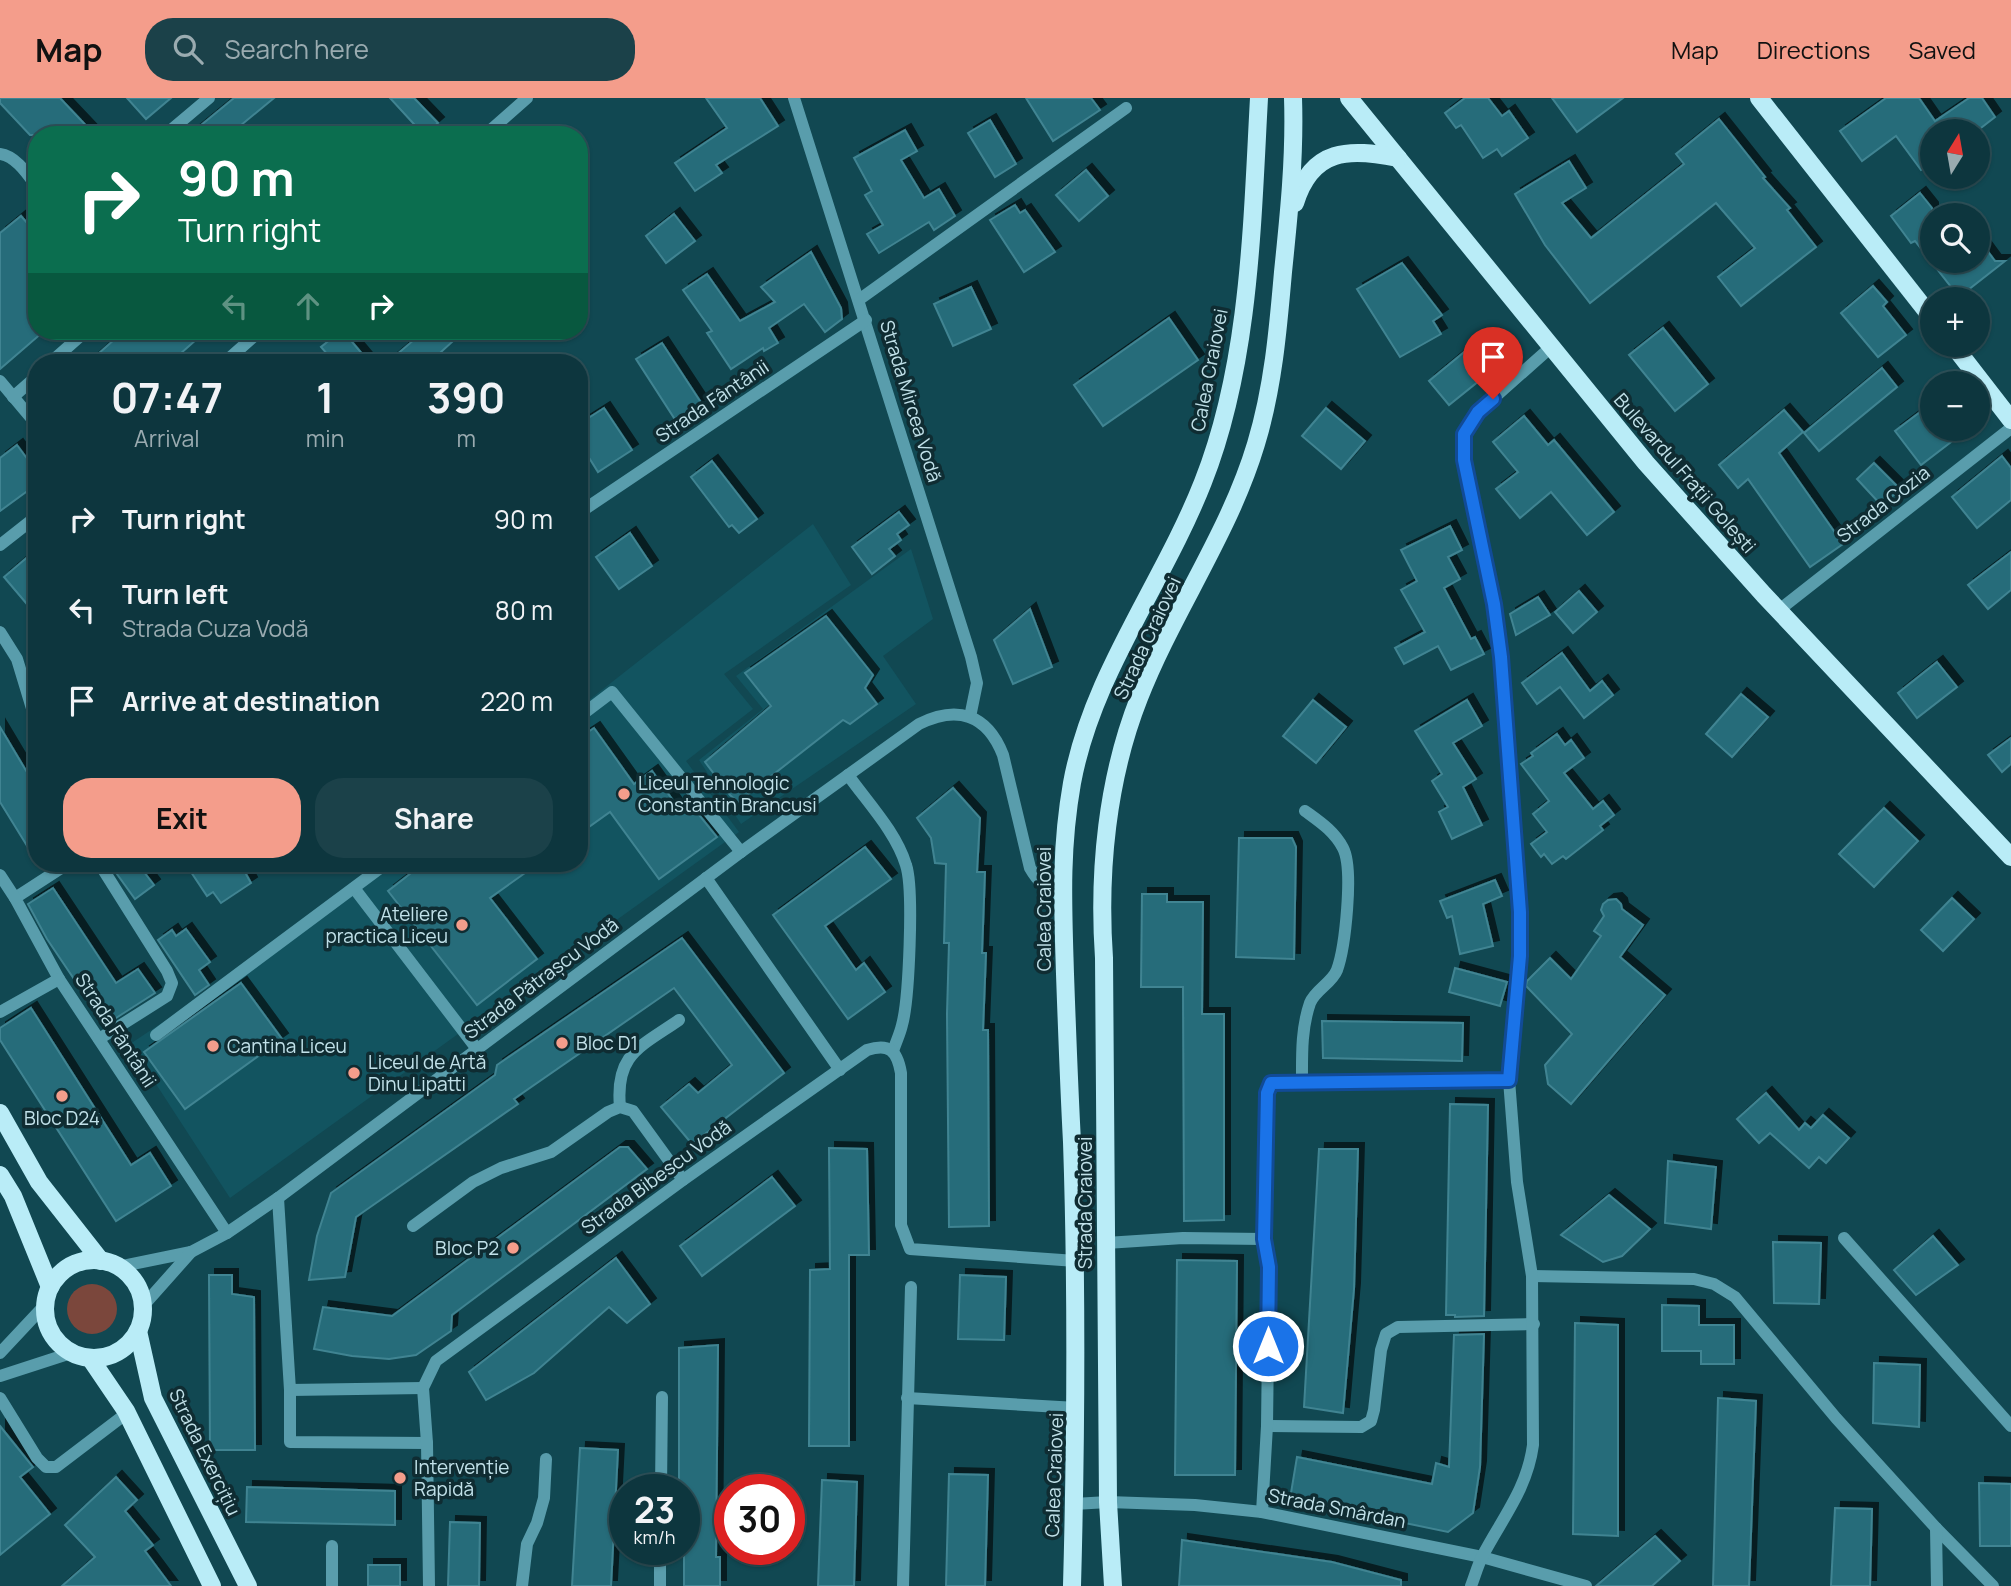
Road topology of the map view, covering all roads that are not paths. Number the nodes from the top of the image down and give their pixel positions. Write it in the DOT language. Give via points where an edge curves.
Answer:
graph roads {
  1 [pos="209,98"];
  2 [pos="527,98"];
  3 [pos="794,98"];
  4 [pos="1259,98"];
  5 [pos="1293,98"];
  6 [pos="1349,98"];
  7 [pos="1763,99"];
  8 [pos="1126,108"];
  9 [pos="176,126"];
  10 [pos="495,126"];
  11 [pos="0,153"];
  12 [pos="1398,158"];
  13 [pos="28,175"];
  14 [pos="1289,227"];
  15 [pos="860,299"];
  16 [pos="1920,302"];
  17 [pos="866,320"];
  18 [pos="76,340"];
  19 [pos="250,340"];
  20 [pos="1550,348"];
  21 [pos="60,354"];
  22 [pos="234,354"];
  23 [pos="1962,357"];
  24 [pos="0,381"];
  25 [pos="28,384"];
  26 [pos="13,397"];
  27 [pos="28,414"];
  28 [pos="2011,420"];
  29 [pos="2011,428"];
  30 [pos="588,507"];
  31 [pos="28,523"];
  32 [pos="0,545"];
  33 [pos="1779,611"];
  34 [pos="0,632"];
  35 [pos="28,695"];
  36 [pos="588,710"];
  37 [pos="970,717"];
  38 [pos="848,775"];
  39 [pos="1305,811"];
  40 [pos="741,852"];
  41 [pos="2011,857"];
  42 [pos="55,872"];
  43 [pos="105,872"];
  44 [pos="375,872"];
  45 [pos="0,875"];
  46 [pos="706,878"];
  47 [pos="354,888"];
  48 [pos="1062,896"];
  49 [pos="15,898"];
  50 [pos="59,979"];
  51 [pos="0,1012"];
  52 [pos="679,1020"];
  53 [pos="156,1035"];
  54 [pos="99,1039"];
  55 [pos="478,1049"];
  56 [pos="893,1051"];
  57 [pos="840,1070"];
  58 [pos="1509,1080"];
  59 [pos="1302,1083"];
  60 [pos="620,1107"];
  61 [pos="0,1113"];
  62 [pos="0,1175"];
  63 [pos="683,1180"];
  64 [pos="278,1198"];
  65 [pos="413,1226"];
  66 [pos="227,1233"];
  67 [pos="1844,1238"];
  68 [pos="1264,1239"];
  69 [pos="1106,1243"];
  70 [pos="191,1252"];
  71 [pos="101,1261"];
  72 [pos="1076,1261"];
  73 [pos="118,1267"];
  74 [pos="1532,1276"];
  75 [pos="50,1287"];
  76 [pos="912,1287"];
  77 [pos="44,1306"];
  78 [pos="143,1306"];
  79 [pos="1534,1324"];
  80 [pos="138,1331"];
  81 [pos="0,1353"];
  82 [pos="71,1353"];
  83 [pos="90,1358"];
  84 [pos="0,1376"];
  85 [pos="423,1388"];
  86 [pos="290,1390"];
  87 [pos="662,1397"];
  88 [pos="0,1398"];
  89 [pos="906,1398"];
  90 [pos="1077,1408"];
  91 [pos="127,1413"];
  92 [pos="1267,1426"];
  93 [pos="2011,1426"];
  94 [pos="427,1443"];
  95 [pos="546,1459"];
  96 [pos="661,1474"];
  97 [pos="1108,1502"];
  98 [pos="1074,1504"];
  99 [pos="1262,1512"];
  100 [pos="1937,1528"];
  101 [pos="332,1546"];
  102 [pos="1482,1557"];
  103 [pos="660,1565"];
  104 [pos="212,1586"];
  105 [pos="248,1586"];
  106 [pos="332,1586"];
  107 [pos="429,1586"];
  108 [pos="522,1586"];
  109 [pos="660,1586"];
  110 [pos="903,1586"];
  111 [pos="1072,1586"];
  112 [pos="1113,1586"];
  113 [pos="1471,1586"];
  114 [pos="1586,1586"];
  115 [pos="1937,1586"];
  116 [pos="1993,1586"];
  1 -- 9 [label="street"];
  2 -- 10 [label="street"];
  3 -- 15 [label="street, Strada Mircea Vodă"];
  4 -- 48 [label="main road, Calea Craiovei" via="1238,351 1219,435 1176,544 1103,685 1083,739 1066,822"];
  5 -- 14 [label="main road, Strada Craiovei"];
  6 -- 12 [label="main road, Bulevardul Frații Golești"];
  7 -- 16 [label="main road"];
  8 -- 15 [label="street"];
  11 -- 13 [label="street"];
  12 -- 14 [label="main road" via="1351,151 1319,163 1299,189"];
  12 -- 20 [label="main road, Bulevardul Frații Golești"];
  14 -- 69 [label="main road, Strada Craiovei" via="1275,356 1256,445 1221,534 1139,699 1107,829 1101,915"];
  15 -- 17 [label="street, Strada Mircea Vodă"];
  17 -- 30 [label="street, Strada Fântânii"];
  17 -- 37 [label="street, Strada Mircea Vodă" via="971,657 977,683"];
  18 -- 21 [label="street"];
  19 -- 22 [label="street"];
  20 -- 33 [label="main road, Bulevardul Frații Golești"];
  20 -- 58 [label="street" via="1478,412 1464,434 1464,460 1501,657 1520,912"];
  23 -- 28 [label="main road"];
  24 -- 26 [label="street"];
  25 -- 26 [label="street"];
  26 -- 27 [label="street"];
  29 -- 33 [label="street, Strada Cozia"];
  31 -- 32 [label="street"];
  33 -- 41 [label="main road, Bulevardul Frații Golești"];
  34 -- 35 [label="street" via="17,659"];
  36 -- 40 [label="street" via="612,692"];
  37 -- 38 [label="street, Strada Pătrașcu Vodă" via="936,716 919,724"];
  37 -- 48 [label="street" via="996,738 1030,867 1037,880"];
  38 -- 40 [label="street, Strada Pătrașcu Vodă"];
  38 -- 56 [label="street" via="897,844 907,867 911,895 906,985 903,1024"];
  39 -- 59 [label="street" via="1329,828 1345,850 1348,881 1344,939 1336,972 1311,1000 1303,1030"];
  40 -- 46 [label="street, Strada Pătrașcu Vodă"];
  42 -- 49 [label="street"];
  43 -- 54 [label="street" via="172,983 167,996"];
  44 -- 47 [label="street"];
  45 -- 49 [label="street, Strada Fântânii"];
  46 -- 55 [label="street, Strada Pătrașcu Vodă"];
  46 -- 57 [label="street"];
  47 -- 53 [label="street"];
  47 -- 55 [label="street"];
  48 -- 72 [label="main road, Calea Craiovei"];
  49 -- 50 [label="street, Strada Fântânii"];
  50 -- 51 [label="street"];
  50 -- 54 [label="street, Strada Fântânii"];
  52 -- 60 [label="street" via="628,1057 618,1088"];
  54 -- 66 [label="street, Strada Fântânii"];
  55 -- 64 [label="street, Strada Pătrașcu Vodă"];
  56 -- 57 [label="street, Strada Bibescu Vodă" via="879,1046 867,1050"];
  56 -- 72 [label="street" via="901,1073 901,1225 910,1249"];
  57 -- 63 [label="street, Strada Bibescu Vodă"];
  58 -- 59 [label="street"];
  58 -- 74 [label="street" via="1517,1182"];
  59 -- 68 [label="street" via="1271,1083 1267,1093"];
  60 -- 63 [label="street" via="633,1111"];
  60 -- 65 [label="street" via="551,1152 473,1182"];
  61 -- 71 [label="main road" via="39,1182"];
  62 -- 75 [label="main road"];
  63 -- 85 [label="street, Strada Bibescu Vodă" via="436,1361"];
  64 -- 66 [label="street, Strada Pătrașcu Vodă"];
  64 -- 86 [label="street"];
  66 -- 70 [label="street, Strada Pătrașcu Vodă"];
  67 -- 93 [label="street"];
  68 -- 69 [label="street"];
  68 -- 92 [label="street" via="1269,1267"];
  69 -- 97 [label="main road, Strada Craiovei"];
  70 -- 73 [label="street"];
  70 -- 78 [label="street"];
  71 -- 73 [label="main road"];
  71 -- 75 [label="main road" via="71,1265"];
  72 -- 90 [label="main road, Calea Craiovei"];
  73 -- 78 [label="main road" via="131,1277"];
  74 -- 79 [label="street"];
  74 -- 100 [label="street" via="1694,1279 1735,1297 1836,1418"];
  75 -- 77 [label="main road"];
  76 -- 89 [label="street"];
  77 -- 81 [label="street"];
  77 -- 82 [label="main road" via="51,1333"];
  78 -- 80 [label="main road"];
  79 -- 92 [label="street" via="1398,1327 1386,1334 1381,1350 1371,1421 1361,1427"];
  79 -- 102 [label="street" via="1530,1464 1523,1486"];
  80 -- 83 [label="main road" via="118,1352"];
  80 -- 105 [label="main road, Strada Exercițiu" via="153,1398"];
  82 -- 83 [label="main road"];
  82 -- 84 [label="street"];
  83 -- 91 [label="main road"];
  85 -- 86 [label="street"];
  85 -- 94 [label="street"];
  86 -- 94 [label="street" via="290,1442"];
  87 -- 96 [label="street"];
  88 -- 91 [label="street" via="46,1467 56,1467"];
  89 -- 90 [label="street"];
  89 -- 110 [label="street"];
  90 -- 98 [label="main road, Calea Craiovei"];
  91 -- 104 [label="main road"];
  92 -- 99 [label="street"];
  94 -- 107 [label="street"];
  95 -- 108 [label="street" via="544,1498 527,1544"];
  97 -- 98 [label="street, Strada Smârdan"];
  97 -- 99 [label="street, Strada Smârdan"];
  97 -- 112 [label="main road"];
  98 -- 111 [label="main road, Calea Craiovei"];
  99 -- 102 [label="street, Strada Smârdan"];
  100 -- 115 [label="street"];
  100 -- 116 [label="street"];
  101 -- 106 [label="street"];
  102 -- 113 [label="street"];
  102 -- 114 [label="street, Strada Smârdan"];
  103 -- 109 [label="street"];
}
